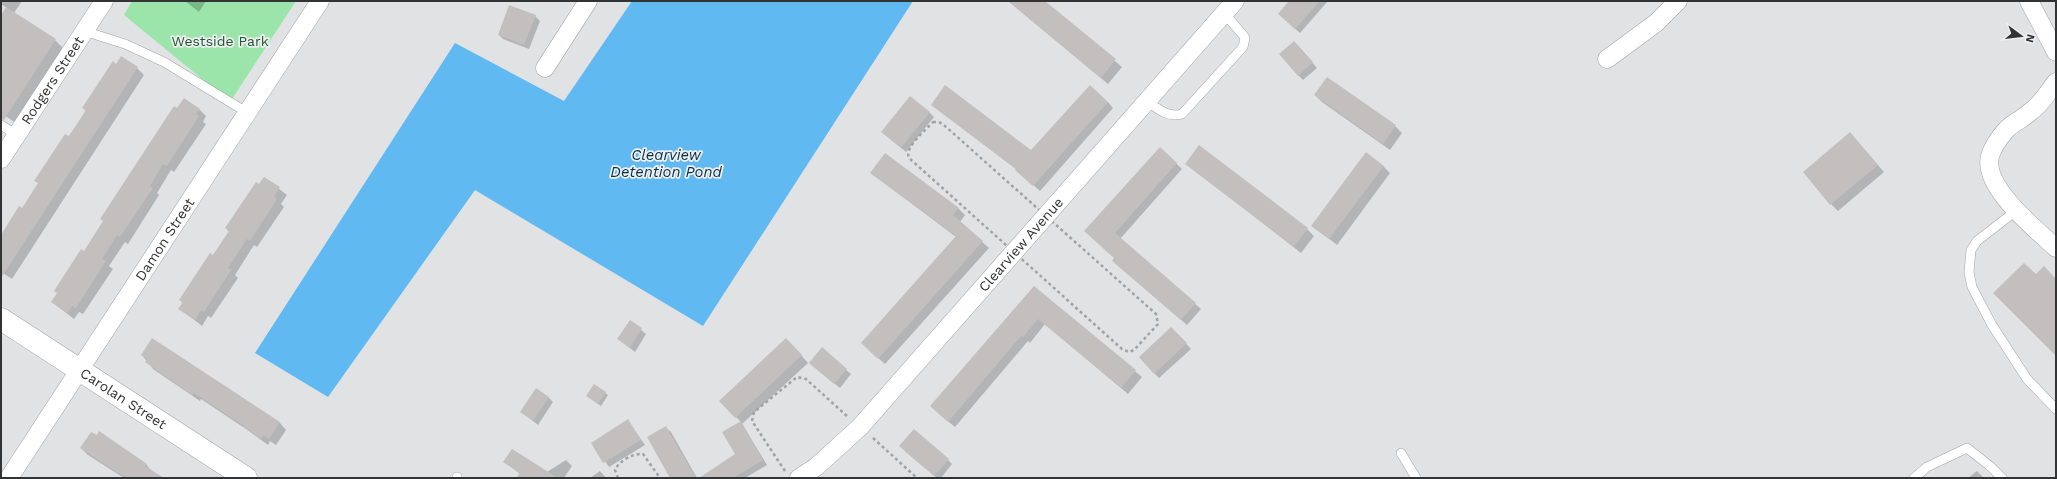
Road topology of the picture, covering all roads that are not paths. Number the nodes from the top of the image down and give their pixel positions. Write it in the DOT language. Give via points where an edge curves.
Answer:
graph roads {
  1 [pos="104,1"];
  2 [pos="320,1"];
  3 [pos="588,1"];
  4 [pos="1678,1"];
  5 [pos="2029,1"];
  6 [pos="1229,7"];
  7 [pos="84,31"];
  8 [pos="2056,52"];
  9 [pos="1607,59"];
  10 [pos="545,68"];
  11 [pos="2056,82"];
  12 [pos="1146,101"];
  13 [pos="248,113"];
  14 [pos="1,125"];
  15 [pos="17,135"];
  16 [pos="1,159"];
  17 [pos="2017,210"];
  18 [pos="2056,248"];
  19 [pos="1,319"];
  20 [pos="80,370"];
  21 [pos="2056,409"];
  22 [pos="1401,453"];
  23 [pos="792,475"];
  24 [pos="9,478"];
  25 [pos="246,478"];
  26 [pos="1416,478"];
  27 [pos="1914,478"];
  28 [pos="2002,478"];
  1 -- 7 [label="street, Rodgers Street"];
  2 -- 13 [label="street, Damon Street"];
  3 -- 10 [label="street"];
  4 -- 9 [label="street" via="1656,23"];
  5 -- 8 [label="street"];
  6 -- 12 [label="street, Clearview Avenue"];
  6 -- 12 [label="lane" via="1245,38 1243,47 1182,114 1166,114"];
  7 -- 13 [label="lane" via="125,44 164,62"];
  7 -- 15 [label="street, Rodgers Street"];
  11 -- 17 [label="street" via="2032,111 2007,129 1996,142 1990,158 1990,170 1998,189"];
  12 -- 23 [label="street, Clearview Avenue" via="860,427 816,467"];
  13 -- 20 [label="street, Damon Street"];
  14 -- 15 [label="lane"];
  15 -- 16 [label="street, Rodgers Street"];
  17 -- 18 [label="street"];
  17 -- 21 [label="lane" via="1977,241 1971,250 1969,272 1972,287 1992,325 2027,379"];
  19 -- 20 [label="street, Carolan Street"];
  20 -- 24 [label="street, Damon Street"];
  20 -- 25 [label="street, Carolan Street"];
  22 -- 26 [label="lane"];
  27 -- 28 [label="lane" via="1927,467 1967,448"];
}
